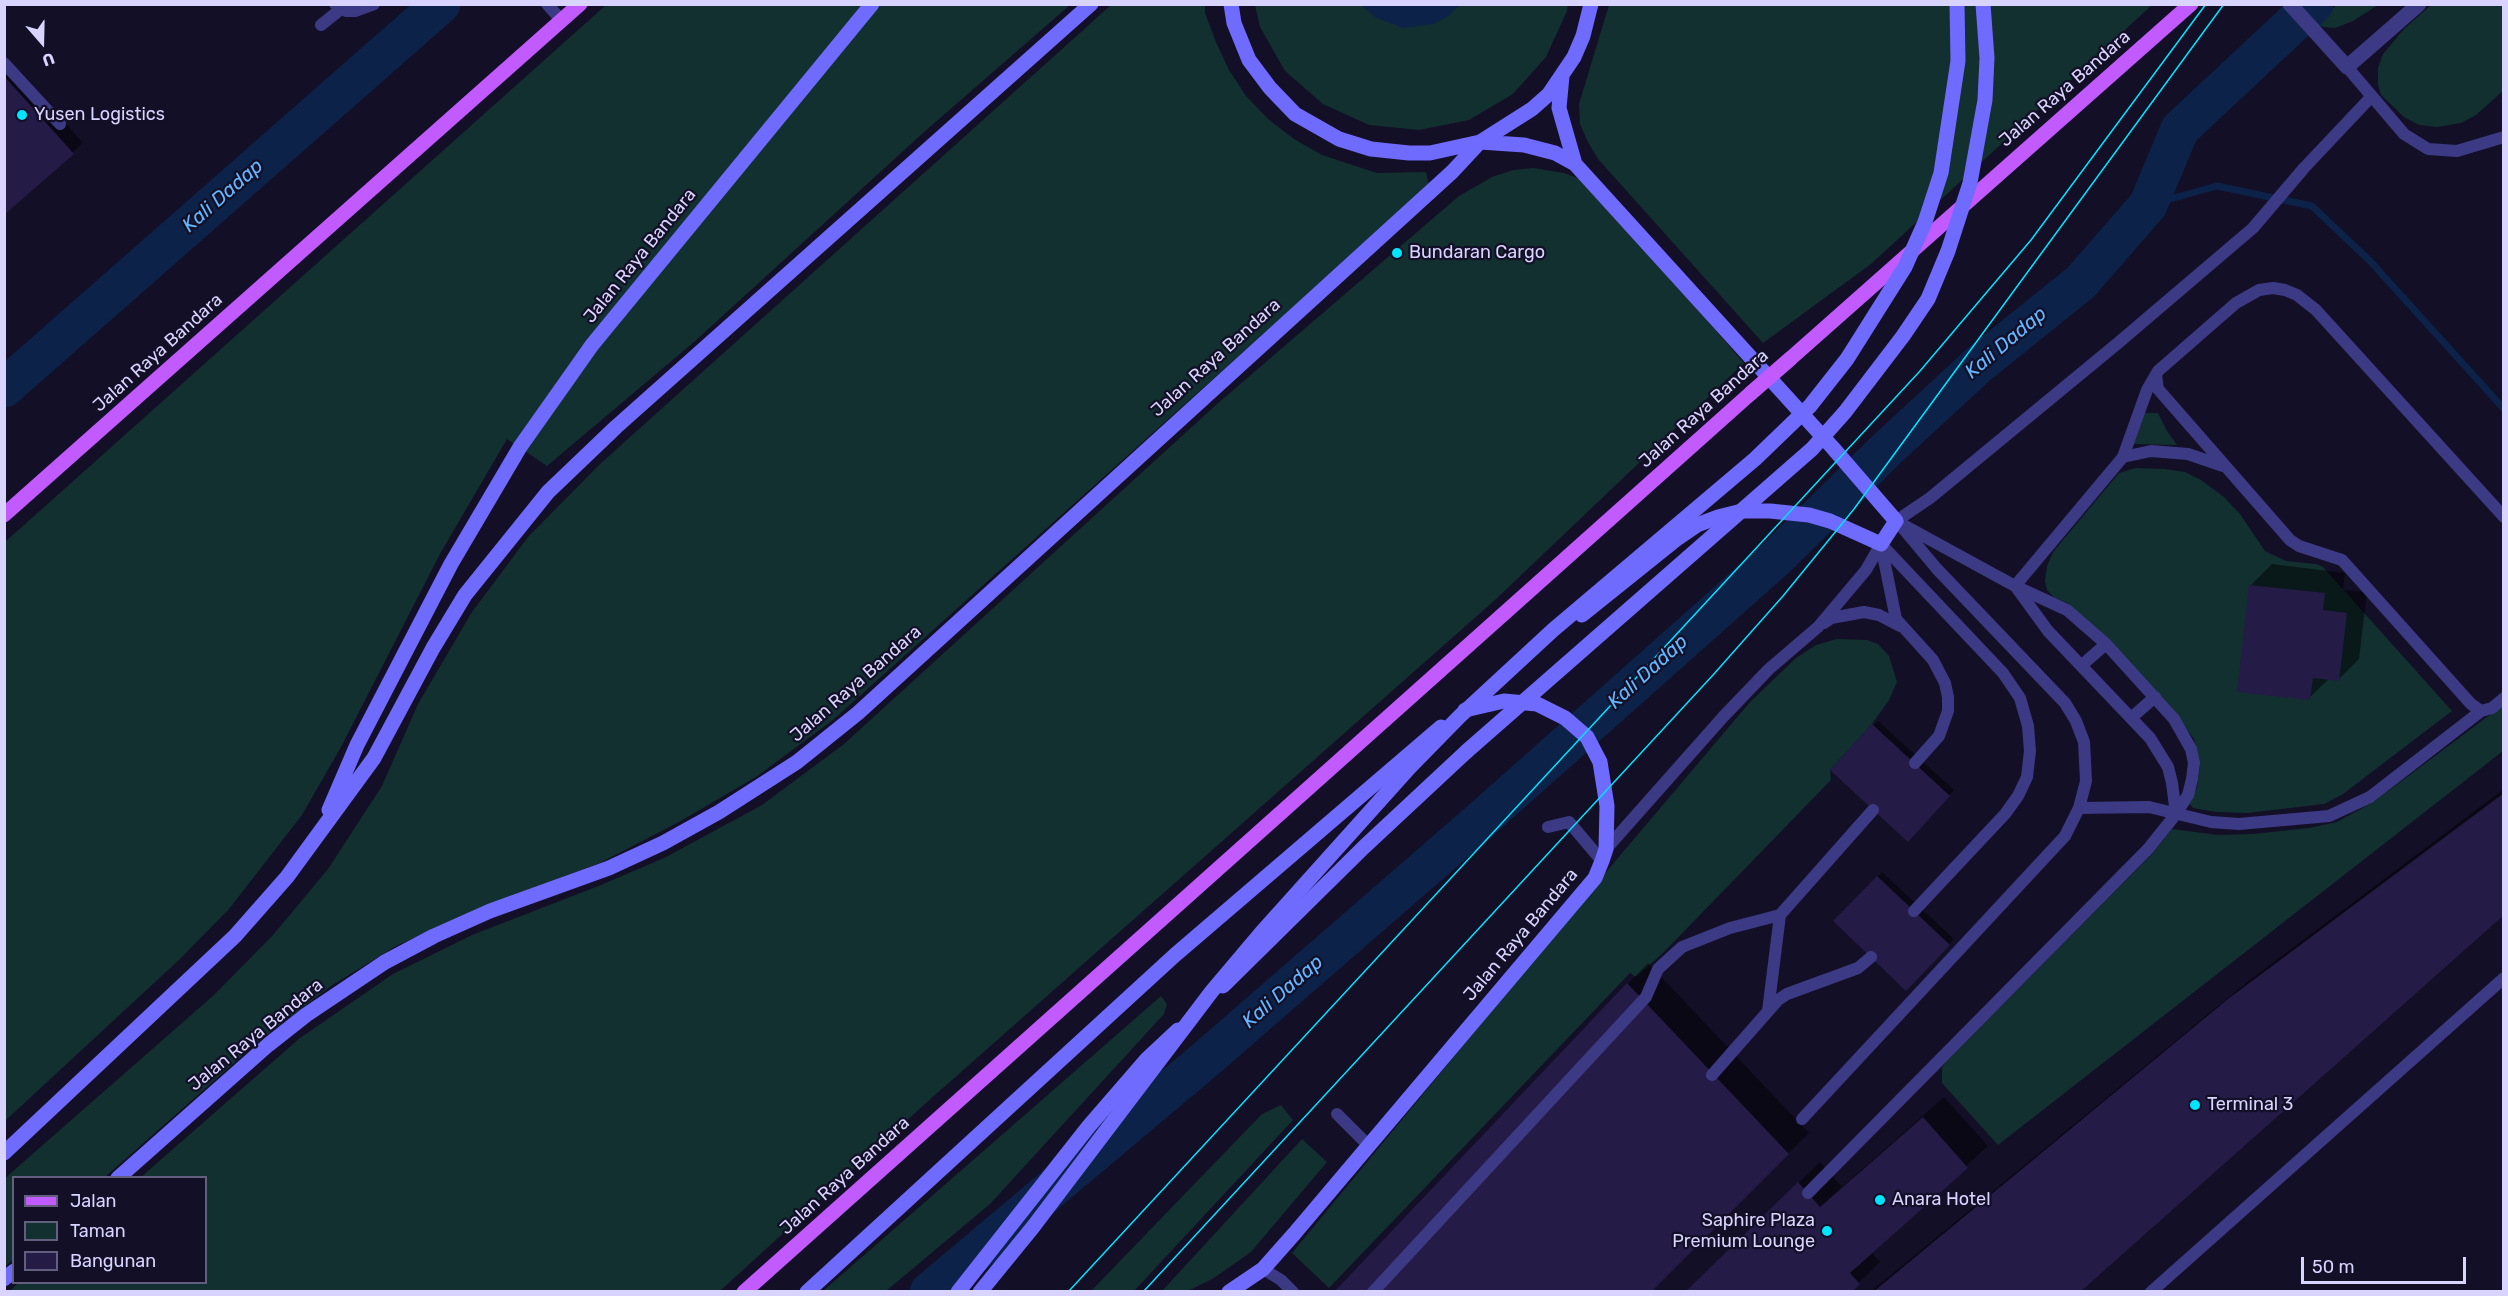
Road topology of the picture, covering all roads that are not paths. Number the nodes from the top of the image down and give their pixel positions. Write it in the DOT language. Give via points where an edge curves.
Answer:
graph roads {
  1 [pos="374,4"];
  2 [pos="547,4"];
  3 [pos="580,4"];
  4 [pos="872,4"];
  5 [pos="1091,4"];
  6 [pos="1231,4"];
  7 [pos="1591,4"];
  8 [pos="1957,4"];
  9 [pos="1983,4"];
  10 [pos="2190,4"];
  11 [pos="2290,4"];
  12 [pos="2419,4"];
  13 [pos="341,6"];
  14 [pos="562,21"];
  15 [pos="321,25"];
  16 [pos="4,63"];
  17 [pos="2347,67"];
  18 [pos="1562,76"];
  19 [pos="2372,96"];
  20 [pos="60,124"];
  21 [pos="2504,137"];
  22 [pos="1480,142"];
  23 [pos="1575,164"];
  24 [pos="2156,374"];
  25 [pos="2123,457"];
  26 [pos="2227,468"];
  27 [pos="4,515"];
  28 [pos="2504,517"];
  29 [pos="1896,521"];
  30 [pos="1881,544"];
  31 [pos="2015,586"];
  32 [pos="1818,627"];
  33 [pos="1901,627"];
  34 [pos="2106,644"];
  35 [pos="2082,666"];
  36 [pos="2155,697"];
  37 [pos="2504,698"];
  38 [pos="1460,711"];
  39 [pos="2481,711"];
  40 [pos="2131,718"];
  41 [pos="1915,763"];
  42 [pos="2079,808"];
  43 [pos="1873,810"];
  44 [pos="2176,814"];
  45 [pos="1548,827"];
  46 [pos="317,837"];
  47 [pos="1604,855"];
  48 [pos="1914,911"];
  49 [pos="1780,915"];
  50 [pos="1871,957"];
  51 [pos="2504,978"];
  52 [pos="1768,1011"];
  53 [pos="1712,1075"];
  54 [pos="1337,1114"];
  55 [pos="1802,1119"];
  56 [pos="1369,1146"];
  57 [pos="4,1153"];
  58 [pos="120,1176"];
  59 [pos="1808,1193"];
  60 [pos="1263,1269"];
  61 [pos="744,1292"];
  62 [pos="807,1292"];
  63 [pos="958,1292"];
  64 [pos="980,1292"];
  65 [pos="1229,1292"];
  66 [pos="1293,1292"];
  67 [pos="1373,1292"];
  68 [pos="2151,1292"];
  1 -- 13 [label="lane" via="355,11"];
  2 -- 14 [label="lane"];
  3 -- 14 [label="main road, Jalan Raya Bandara"];
  4 -- 46 [label="street, Jalan Raya Bandara" via="592,345 520,447 425,613 357,745"];
  5 -- 46 [label="street, Jalan Raya Bandara" via="548,492 465,595 374,758"];
  6 -- 22 [label="street" via="1241,42 1259,75 1295,114 1321,131 1371,149 1409,153 1430,153"];
  7 -- 18 [label="street" via="1583,36"];
  8 -- 64 [label="street, bridge" via="1958,61 1941,173 1905,267 1847,359 1810,406 1755,459 1553,630 1410,767 1212,991"];
  9 -- 63 [label="street, bridge" via="1985,100 1970,183 1948,251 1928,299 1845,412 1772,486 1467,751 1147,1059"];
  10 -- 61 [label="main road, Jalan Raya Bandara, bridge"];
  11 -- 17 [label="street"];
  12 -- 17 [label="street"];
  13 -- 15 [label="lane"];
  14 -- 27 [label="main road, Jalan Raya Bandara"];
  16 -- 20 [label="lane"];
  17 -- 19 [label="lane"];
  18 -- 22 [label="street" via="1532,109"];
  18 -- 23 [label="street" via="1559,108"];
  19 -- 21 [label="lane" via="2404,134 2428,149 2457,151"];
  19 -- 29 [label="lane" via="2253,228 1930,498"];
  22 -- 23 [label="street" via="1524,145"];
  22 -- 58 [label="street, Jalan Raya Bandara" via="1452,172 858,713 797,762 663,843 609,868 490,911 385,962 291,1027"];
  23 -- 29 [label="street"];
  24 -- 25 [label="lane"];
  24 -- 26 [label="lane" via="2158,389"];
  24 -- 28 [label="lane" via="2247,295 2272,288 2297,295 2316,310"];
  25 -- 26 [label="lane" via="2151,451 2188,454"];
  25 -- 31 [label="lane"];
  26 -- 39 [label="lane" via="2290,540 2342,560"];
  29 -- 30 [label="street"];
  29 -- 31 [label="lane"];
  29 -- 42 [label="lane" via="2065,703 2084,742 2086,781"];
  30 -- 32 [label="lane, Jalan Raya Bandara" via="1866,570"];
  30 -- 33 [label="lane" via="1894,611"];
  30 -- 38 [label="street" via="1809,515 1742,511 1697,525"];
  30 -- 48 [label="lane" via="2003,673 2020,698 2028,726 2030,751 2018,796 2006,814"];
  31 -- 34 [label="lane" via="2067,610"];
  31 -- 35 [label="lane" via="2048,631"];
  32 -- 33 [label="lane" via="1831,618 1864,612"];
  32 -- 47 [label="lane, Jalan Raya Bandara" via="1769,669 1723,717"];
  33 -- 41 [label="lane" via="1933,660 1948,697 1942,731"];
  34 -- 35 [label="lane"];
  34 -- 36 [label="lane"];
  35 -- 40 [label="lane"];
  36 -- 40 [label="lane"];
  36 -- 44 [label="lane" via="2183,732 2194,763 2188,795"];
  37 -- 39 [label="lane"];
  38 -- 47 [label="street" via="1504,701 1537,704 1565,718 1587,737 1594,747 1608,806"];
  38 -- 62 [label="street" via="1175,955"];
  39 -- 44 [label="lane" via="2370,797 2329,816 2239,824"];
  40 -- 44 [label="lane" via="2150,738 2168,767"];
  42 -- 44 [label="lane" via="2149,807"];
  42 -- 55 [label="lane" via="2065,836"];
  43 -- 49 [label="lane"];
  44 -- 59 [label="lane" via="2148,849"];
  45 -- 47 [label="lane" via="1569,822"];
  46 -- 57 [label="street, Jalan Raya Bandara" via="235,936"];
  47 -- 56 [label="street, Jalan Raya Bandara" via="1595,878"];
  49 -- 52 [label="lane"];
  49 -- 67 [label="lane" via="1730,928 1682,947 1658,969 1646,997"];
  50 -- 52 [label="lane" via="1858,968 1787,994"];
  51 -- 68 [label="lane"];
  52 -- 53 [label="lane"];
  54 -- 56 [label="lane"];
  56 -- 60 [label="street, Jalan Raya Bandara"];
  60 -- 65 [label="street, Jalan Raya Bandara"];
  60 -- 66 [label="lane"];
}
